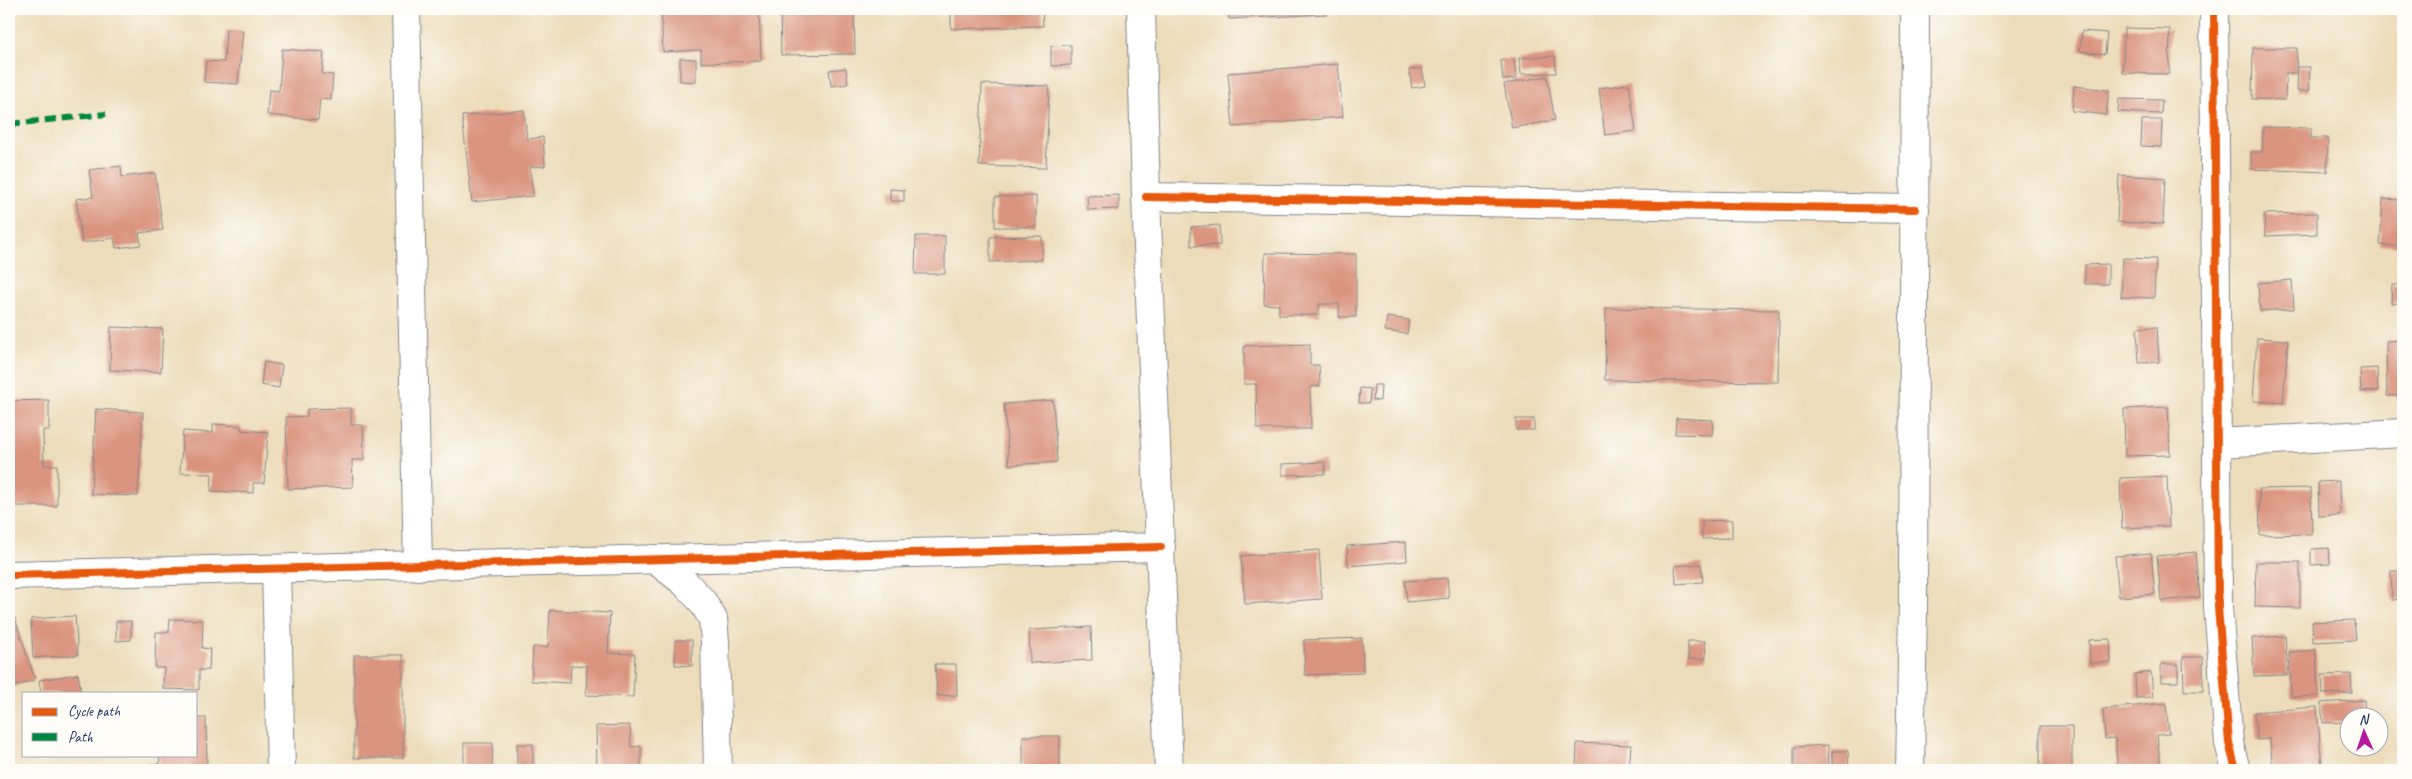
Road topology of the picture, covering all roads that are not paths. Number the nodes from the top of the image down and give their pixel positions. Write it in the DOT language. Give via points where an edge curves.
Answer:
graph roads {
  1 [pos="406,9"];
  2 [pos="1141,9"];
  3 [pos="1914,9"];
  4 [pos="2214,9"];
  5 [pos="1146,197"];
  6 [pos="1915,209"];
  7 [pos="2403,433"];
  8 [pos="2218,443"];
  9 [pos="1161,547"];
  10 [pos="654,560"];
  11 [pos="418,566"];
  12 [pos="276,570"];
  13 [pos="9,575"];
  14 [pos="281,770"];
  15 [pos="718,770"];
  16 [pos="1169,770"];
  17 [pos="1910,770"];
  18 [pos="2236,770"];
  1 -- 11 [label="street"];
  2 -- 5 [label="street"];
  3 -- 6 [label="street"];
  4 -- 8 [label="street"];
  5 -- 6 [label="street"];
  5 -- 9 [label="street"];
  6 -- 17 [label="street"];
  7 -- 8 [label="street"];
  8 -- 18 [label="street" via="2218,607 2230,743"];
  9 -- 10 [label="street"];
  9 -- 16 [label="street"];
  10 -- 11 [label="street"];
  10 -- 15 [label="street" via="684,582 713,619"];
  11 -- 12 [label="street"];
  12 -- 13 [label="street"];
  12 -- 14 [label="street"];
}
